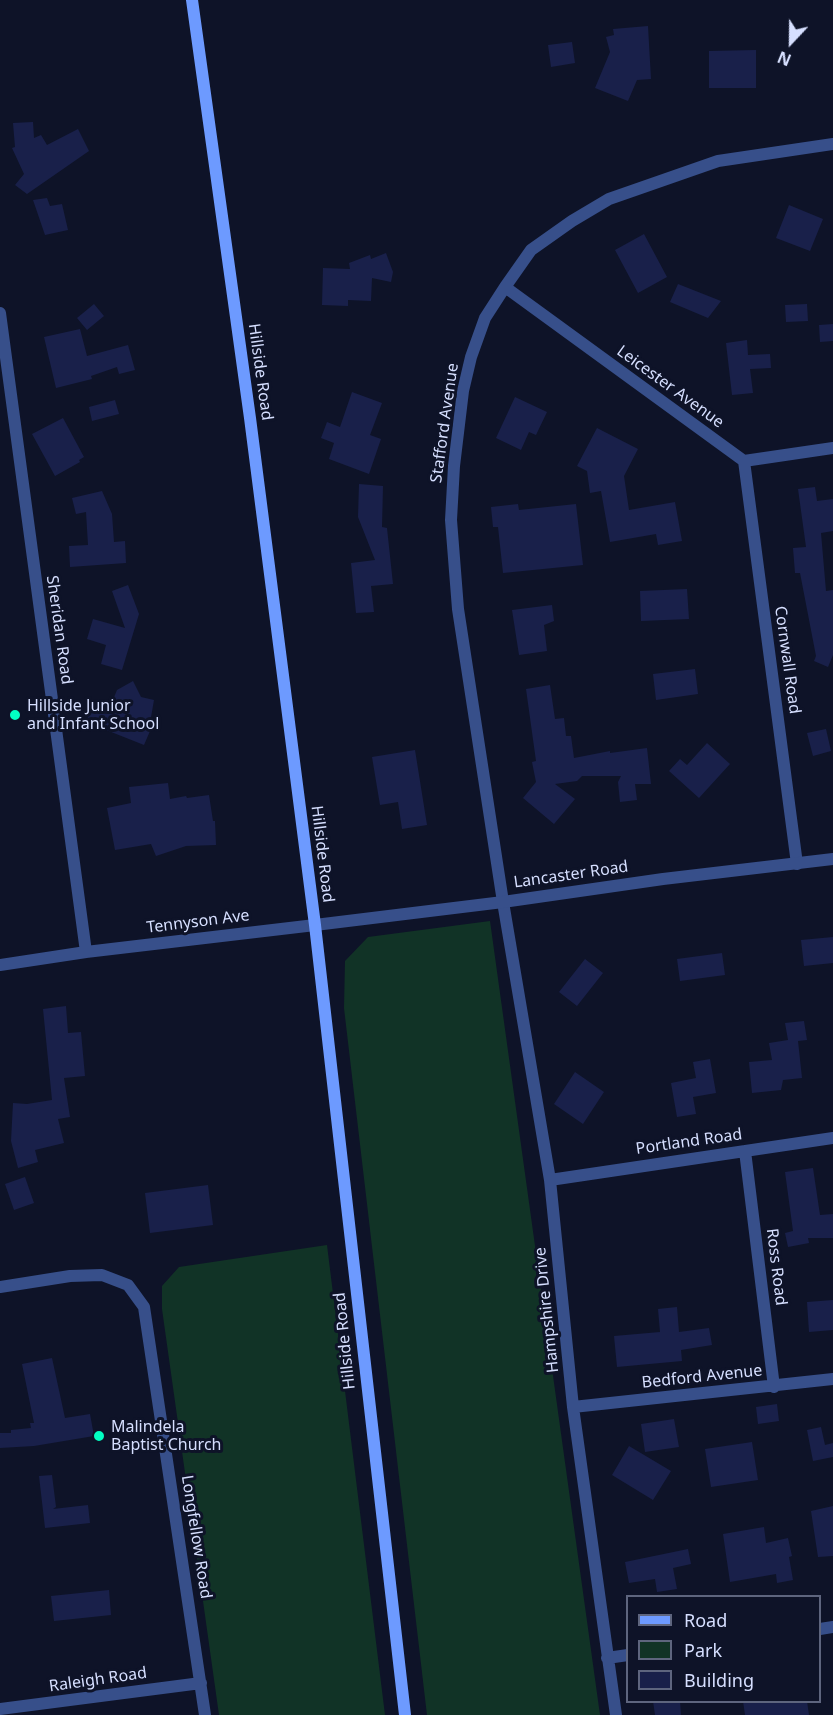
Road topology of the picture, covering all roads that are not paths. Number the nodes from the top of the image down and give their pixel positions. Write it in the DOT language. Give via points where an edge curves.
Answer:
graph roads {
  1 [pos="192,0"];
  2 [pos="833,144"];
  3 [pos="505,287"];
  4 [pos="0,313"];
  5 [pos="833,448"];
  6 [pos="744,461"];
  7 [pos="833,859"];
  8 [pos="797,864"];
  9 [pos="503,902"];
  10 [pos="315,926"];
  11 [pos="86,952"];
  12 [pos="0,965"];
  13 [pos="833,1138"];
  14 [pos="745,1151"];
  15 [pos="550,1180"];
  16 [pos="0,1287"];
  17 [pos="833,1379"];
  18 [pos="774,1387"];
  19 [pos="573,1407"];
  20 [pos="626,1655"];
  21 [pos="607,1658"];
  22 [pos="201,1683"];
  23 [pos="0,1709"];
  24 [pos="205,1715"];
  25 [pos="405,1715"];
  26 [pos="616,1715"];
  1 -- 10 [label="main road, Hillside Road"];
  2 -- 3 [label="street, Stafford Avenue" via="718,161 609,199 531,250"];
  3 -- 6 [label="street, Leicester Avenue"];
  3 -- 9 [label="street, Stafford Avenue" via="485,318 463,391 451,520 458,609"];
  4 -- 11 [label="street, Sheridan Road"];
  5 -- 6 [label="street"];
  6 -- 8 [label="street, Cornwall Road"];
  7 -- 8 [label="street, Lancaster Road"];
  8 -- 9 [label="street, Lancaster Road"];
  9 -- 10 [label="street, Lancaster Road"];
  9 -- 15 [label="street, Hampshire Drive"];
  10 -- 11 [label="street, Tennyson Ave"];
  10 -- 25 [label="main road, Hillside Road"];
  11 -- 12 [label="street, Tennyson Ave"];
  13 -- 14 [label="street, Portland Road"];
  14 -- 15 [label="street, Portland Road"];
  14 -- 18 [label="street, Ross Road"];
  15 -- 19 [label="street, Hampshire Drive"];
  16 -- 22 [label="street, Longfellow Road" via="102,1275 128,1285 144,1307"];
  17 -- 18 [label="street, Bedford Avenue"];
  18 -- 19 [label="street, Bedford Avenue"];
  19 -- 21 [label="street, Hampshire Drive"];
  20 -- 21 [label="street"];
  21 -- 26 [label="street, Hampshire Drive"];
  22 -- 23 [label="street, Raleigh Road"];
  22 -- 24 [label="street, Longfellow Road"];
}
